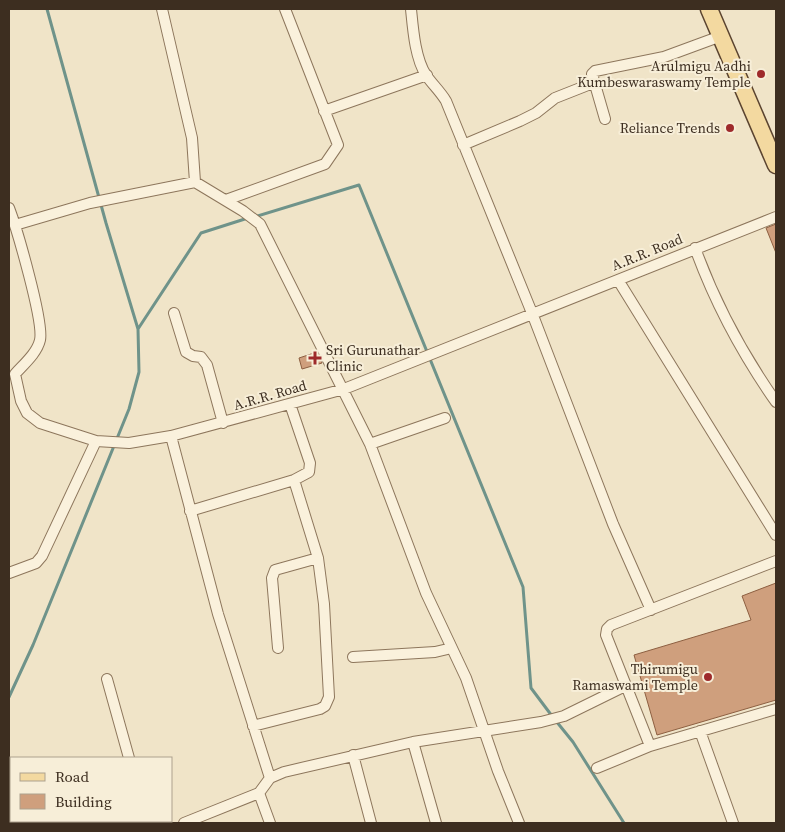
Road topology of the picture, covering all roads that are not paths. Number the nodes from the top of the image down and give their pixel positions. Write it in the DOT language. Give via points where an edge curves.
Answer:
graph roads {
  1 [pos="162,9"];
  2 [pos="285,9"];
  3 [pos="411,9"];
  4 [pos="709,9"];
  5 [pos="721,36"];
  6 [pos="427,76"];
  7 [pos="593,83"];
  8 [pos="324,111"];
  9 [pos="605,119"];
  10 [pos="463,145"];
  11 [pos="776,165"];
  12 [pos="195,182"];
  13 [pos="226,200"];
  14 [pos="9,208"];
  15 [pos="776,217"];
  16 [pos="15,225"];
  17 [pos="695,248"];
  18 [pos="618,280"];
  19 [pos="174,313"];
  20 [pos="532,313"];
  21 [pos="12,374"];
  22 [pos="344,388"];
  23 [pos="776,402"];
  24 [pos="290,404"];
  25 [pos="445,418"];
  26 [pos="223,423"];
  27 [pos="171,436"];
  28 [pos="101,442"];
  29 [pos="370,444"];
  30 [pos="294,480"];
  31 [pos="190,511"];
  32 [pos="776,535"];
  33 [pos="318,558"];
  34 [pos="776,561"];
  35 [pos="9,573"];
  36 [pos="651,610"];
  37 [pos="278,648"];
  38 [pos="452,648"];
  39 [pos="353,657"];
  40 [pos="108,679"];
  41 [pos="626,686"];
  42 [pos="776,709"];
  43 [pos="253,726"];
  44 [pos="484,730"];
  45 [pos="700,731"];
  46 [pos="413,742"];
  47 [pos="650,746"];
  48 [pos="353,755"];
  49 [pos="129,757"];
  50 [pos="597,768"];
  51 [pos="270,778"];
  52 [pos="259,793"];
  53 [pos="206,820"];
  54 [pos="184,823"];
  55 [pos="270,823"];
  56 [pos="371,823"];
  57 [pos="436,823"];
  58 [pos="519,823"];
  59 [pos="733,823"];
  1 -- 12 [label="street" via="192,138"];
  2 -- 8 [label="street"];
  3 -- 6 [label="street"];
  4 -- 5 [label="main road"];
  5 -- 7 [label="street" via="664,57 600,68 592,74"];
  5 -- 11 [label="main road"];
  6 -- 8 [label="street"];
  6 -- 10 [label="street" via="438,88"];
  7 -- 9 [label="street"];
  7 -- 10 [label="street" via="555,98 528,117"];
  8 -- 13 [label="street" via="338,145 325,164"];
  10 -- 20 [label="street"];
  12 -- 13 [label="street"];
  12 -- 16 [label="street" via="90,203"];
  13 -- 22 [label="street" via="260,224"];
  14 -- 16 [label="street, A.R.R. Road"];
  15 -- 17 [label="street, A.R.R. Road"];
  16 -- 21 [label="street, A.R.R. Road" via="41,332 35,351"];
  17 -- 18 [label="street, A.R.R. Road"];
  17 -- 23 [label="street" via="708,284 750,364"];
  18 -- 20 [label="street, A.R.R. Road"];
  18 -- 32 [label="street"];
  19 -- 26 [label="street" via="186,352 201,357 207,365"];
  20 -- 22 [label="street, A.R.R. Road"];
  20 -- 36 [label="street" via="613,524"];
  21 -- 28 [label="street, A.R.R. Road" via="27,413 40,422"];
  22 -- 24 [label="street, A.R.R. Road"];
  22 -- 29 [label="street"];
  24 -- 26 [label="street, A.R.R. Road"];
  24 -- 30 [label="street" via="310,468"];
  25 -- 29 [label="street"];
  26 -- 27 [label="street, A.R.R. Road"];
  27 -- 28 [label="street, A.R.R. Road" via="129,443"];
  27 -- 31 [label="street"];
  28 -- 35 [label="street" via="42,556 31,565"];
  29 -- 38 [label="street" via="426,593"];
  30 -- 31 [label="street"];
  30 -- 33 [label="street"];
  31 -- 43 [label="street"];
  33 -- 37 [label="street" via="274,570"];
  33 -- 43 [label="street" via="324,604 328,702 320,709"];
  34 -- 36 [label="street"];
  36 -- 41 [label="street" via="607,629 606,635"];
  38 -- 39 [label="street"];
  38 -- 44 [label="street"];
  40 -- 49 [label="street"];
  41 -- 44 [label="street" via="564,716"];
  41 -- 47 [label="street"];
  42 -- 45 [label="street"];
  43 -- 51 [label="street"];
  44 -- 46 [label="street"];
  44 -- 58 [label="street"];
  45 -- 47 [label="street"];
  45 -- 59 [label="street"];
  46 -- 48 [label="street"];
  46 -- 57 [label="street"];
  47 -- 50 [label="street"];
  48 -- 51 [label="street"];
  48 -- 56 [label="street"];
  51 -- 52 [label="street"];
  52 -- 53 [label="street"];
  52 -- 55 [label="street"];
  53 -- 54 [label="street"];
}
